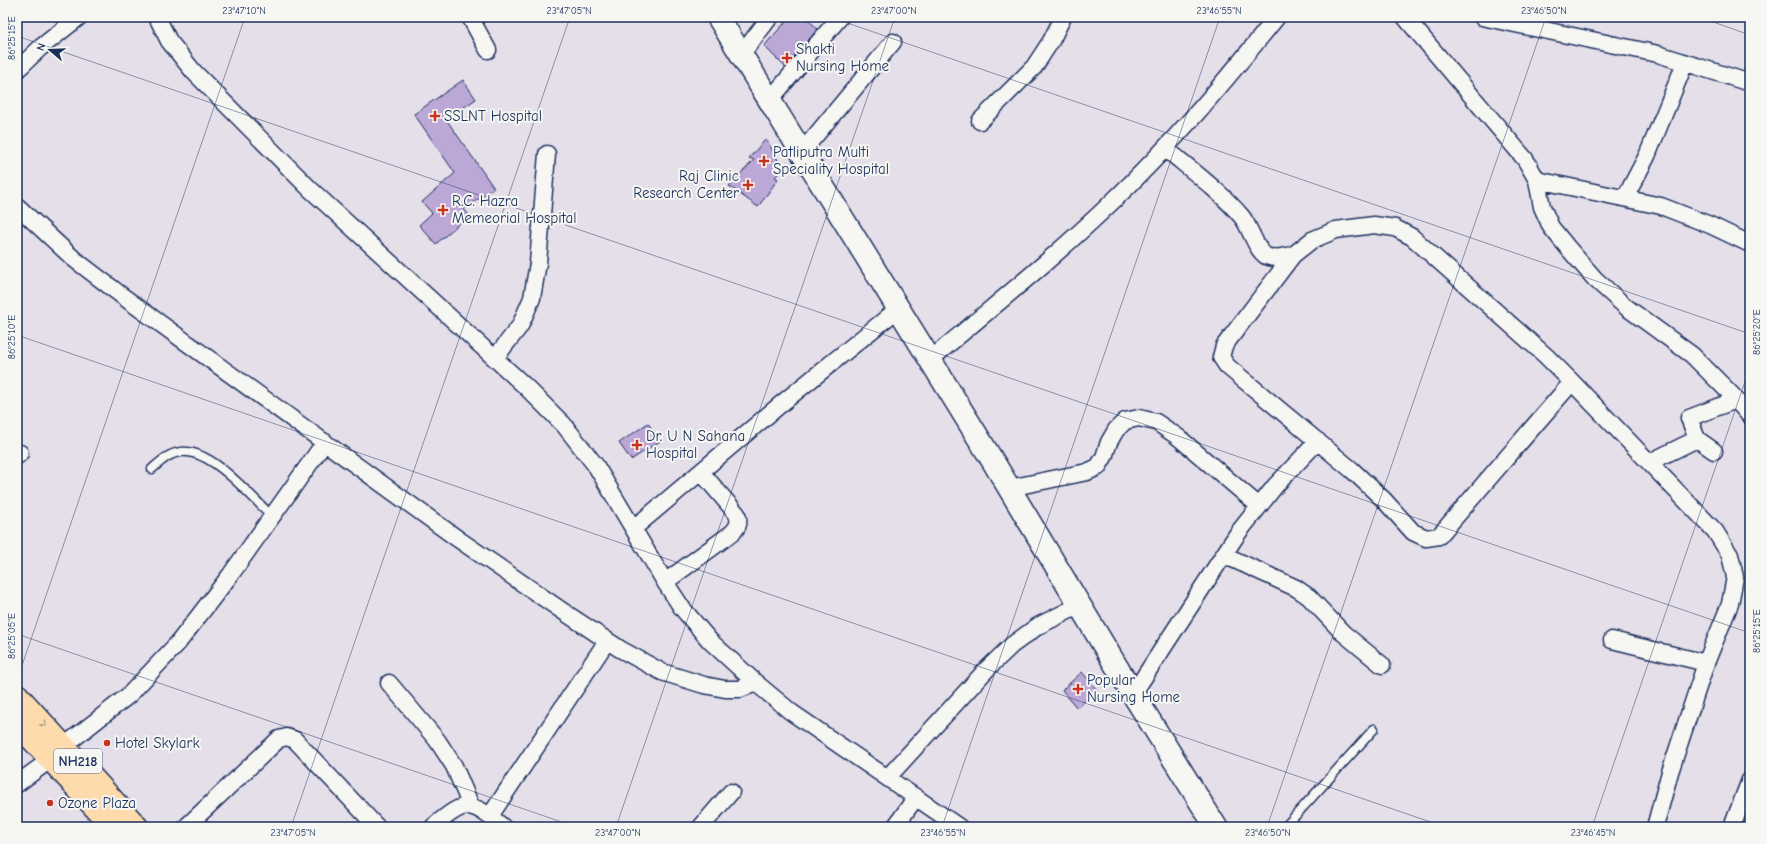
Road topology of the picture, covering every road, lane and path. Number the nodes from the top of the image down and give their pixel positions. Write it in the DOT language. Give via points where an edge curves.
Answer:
graph roads {
  1 [pos="79,17"];
  2 [pos="157,17"];
  3 [pos="470,17"];
  4 [pos="718,17"];
  5 [pos="770,17"];
  6 [pos="840,17"];
  7 [pos="1063,17"];
  8 [pos="1277,17"];
  9 [pos="1405,17"];
  10 [pos="1482,17"];
  11 [pos="893,42"];
  12 [pos="488,50"];
  13 [pos="741,55"];
  14 [pos="1685,63"];
  15 [pos="17,70"];
  16 [pos="1750,83"];
  17 [pos="769,101"];
  18 [pos="980,121"];
  19 [pos="1165,148"];
  20 [pos="800,153"];
  21 [pos="547,154"];
  22 [pos="1537,180"];
  23 [pos="1625,198"];
  24 [pos="17,206"];
  25 [pos="1750,244"];
  26 [pos="1294,255"];
  27 [pos="898,309"];
  28 [pos="495,358"];
  29 [pos="930,360"];
  30 [pos="1572,382"];
  31 [pos="1736,400"];
  32 [pos="1750,416"];
  33 [pos="1697,439"];
  34 [pos="1318,441"];
  35 [pos="325,442"];
  36 [pos="1714,451"];
  37 [pos="1650,462"];
  38 [pos="152,469"];
  39 [pos="701,472"];
  40 [pos="1009,488"];
  41 [pos="1259,506"];
  42 [pos="272,516"];
  43 [pos="634,528"];
  44 [pos="1224,555"];
  45 [pos="664,582"];
  46 [pos="1080,605"];
  47 [pos="1612,640"];
  48 [pos="606,641"];
  49 [pos="1706,663"];
  50 [pos="1382,664"];
  51 [pos="389,682"];
  52 [pos="756,684"];
  53 [pos="1133,694"];
  54 [pos="17,695"];
  55 [pos="17,723"];
  56 [pos="1374,729"];
  57 [pos="57,752"];
  58 [pos="888,777"];
  59 [pos="1750,780"];
  60 [pos="17,784"];
  61 [pos="731,792"];
  62 [pos="916,797"];
  63 [pos="471,806"];
  64 [pos="490,816"];
  65 [pos="114,827"];
  66 [pos="137,827"];
  67 [pos="186,827"];
  68 [pos="377,827"];
  69 [pos="433,827"];
  70 [pos="503,827"];
  71 [pos="701,827"];
  72 [pos="895,827"];
  73 [pos="959,827"];
  74 [pos="1216,827"];
  75 [pos="1285,827"];
  76 [pos="1655,827"];
  77 [pos="1732,827"];
  1 -- 15 [label="street"];
  2 -- 28 [label="street" via="169,41 222,102 310,189"];
  3 -- 12 [label="street"];
  4 -- 13 [label="main road"];
  5 -- 13 [label="street"];
  6 -- 17 [label="street"];
  7 -- 18 [label="street" via="1034,67"];
  8 -- 19 [label="street"];
  9 -- 22 [label="street" via="1525,159"];
  10 -- 14 [label="street" via="1631,48"];
  11 -- 20 [label="street"];
  13 -- 17 [label="main road"];
  14 -- 16 [label="street"];
  14 -- 23 [label="street" via="1647,156"];
  17 -- 20 [label="main road"];
  19 -- 26 [label="street" via="1234,207 1246,222 1259,249 1266,256 1276,258"];
  19 -- 29 [label="street" via="1112,202 1037,270"];
  20 -- 27 [label="main road"];
  21 -- 28 [label="street" via="538,263 532,298 520,326"];
  22 -- 23 [label="street"];
  22 -- 31 [label="street" via="1542,207 1551,227 1595,279 1626,306 1692,355"];
  23 -- 25 [label="street" via="1661,206"];
  24 -- 35 [label="street" via="74,259"];
  26 -- 30 [label="street" via="1312,240 1336,230 1374,225 1395,228 1418,243"];
  26 -- 34 [label="street" via="1224,346 1221,356 1227,366"];
  27 -- 29 [label="main road"];
  27 -- 39 [label="street"];
  28 -- 43 [label="street" via="564,425 596,466"];
  29 -- 40 [label="main road"];
  30 -- 34 [label="street" via="1439,536 1426,538 1412,532 1384,500"];
  30 -- 37 [label="street"];
  31 -- 32 [label="street"];
  31 -- 33 [label="street" via="1689,418"];
  33 -- 36 [label="street"];
  33 -- 37 [label="street"];
  34 -- 41 [label="street"];
  35 -- 42 [label="street"];
  35 -- 48 [label="street" via="458,539"];
  37 -- 49 [label="street" via="1715,531 1730,555 1735,577 1730,604"];
  38 -- 42 [label="lane" via="167,457 180,452 194,453 207,458"];
  39 -- 43 [label="street"];
  39 -- 45 [label="street" via="737,514 740,520 738,527"];
  40 -- 41 [label="street" via="1087,472 1098,467 1116,430 1125,421 1139,418 1156,422 1178,437"];
  40 -- 46 [label="main road"];
  41 -- 44 [label="street"];
  42 -- 57 [label="street" via="178,643 129,695"];
  43 -- 45 [label="street"];
  44 -- 50 [label="street" via="1296,588 1343,633"];
  44 -- 53 [label="street"];
  45 -- 52 [label="street" via="710,641"];
  46 -- 53 [label="main road"];
  46 -- 58 [label="street" via="1038,626 1012,644"];
  47 -- 49 [label="street"];
  48 -- 52 [label="street" via="662,672 704,685 740,689"];
  48 -- 64 [label="street"];
  49 -- 76 [label="street" via="1670,772"];
  51 -- 63 [label="street" via="454,766"];
  52 -- 58 [label="street" via="791,712"];
  53 -- 74 [label="main road"];
  54 -- 57 [label="highway, NH218, one-way"];
  55 -- 57 [label="highway, NH218"];
  56 -- 75 [label="lane"];
  57 -- 60 [label="street"];
  57 -- 65 [label="highway, NH218"];
  57 -- 66 [label="highway, NH218"];
  58 -- 62 [label="street"];
  59 -- 77 [label="street"];
  61 -- 71 [label="street"];
  62 -- 72 [label="street"];
  62 -- 73 [label="street"];
  63 -- 64 [label="street"];
  63 -- 69 [label="street" via="460,806"];
  64 -- 70 [label="street"];
  67 -- 68 [label="street" via="279,739 287,736 295,740"];
}
